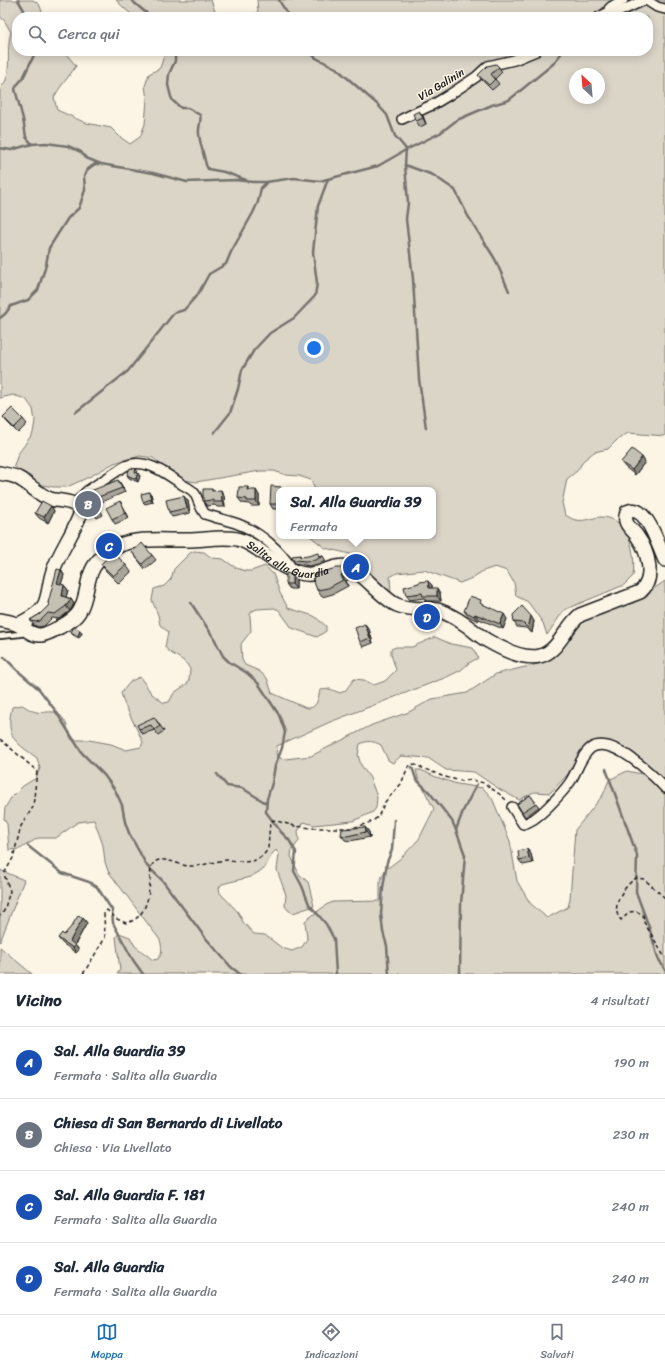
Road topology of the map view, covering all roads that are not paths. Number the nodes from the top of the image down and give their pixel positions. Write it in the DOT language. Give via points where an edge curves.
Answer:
graph roads {
  1 [pos="623,0"];
  2 [pos="646,0"];
  3 [pos="665,9"];
  4 [pos="609,12"];
  5 [pos="619,12"];
  6 [pos="524,56"];
  7 [pos="402,119"];
  8 [pos="0,473"];
  9 [pos="74,504"];
  10 [pos="665,560"];
  11 [pos="293,571"];
  12 [pos="0,620"];
  13 [pos="22,627"];
  14 [pos="0,636"];
  15 [pos="665,788"];
  16 [pos="512,807"];
  1 -- 4 [label="street" via="611,7"];
  2 -- 3 [label="street"];
  2 -- 5 [label="street"];
  6 -- 7 [label="street, Via Galinin" via="488,66 450,95"];
  8 -- 9 [label="main road" via="19,478 34,491 50,499"];
  9 -- 11 [label="street" via="87,491 125,466 150,466 161,470 195,493 205,514 239,524 266,541"];
  9 -- 13 [label="main road" via="81,512 57,558 44,606"];
  10 -- 11 [label="main road, Salita alla Guardia" via="643,514 634,509 627,512 625,520 642,545 648,563 648,581 644,588 640,592 580,615 552,649 534,656 519,654 493,644 462,622 437,610 398,606 349,567 337,567 310,574"];
  11 -- 13 [label="main road, Salita alla Guardia" via="238,539 138,539 115,547 98,560 88,578 82,606 74,619 43,635 34,635"];
  12 -- 13 [label="main road, Salita alla Guardia"];
  13 -- 14 [label="lane" via="21,634"];
  15 -- 16 [label="street" via="644,768 621,752 614,748 597,746 590,748 583,757 572,780 559,796 528,823 523,824"];
}
